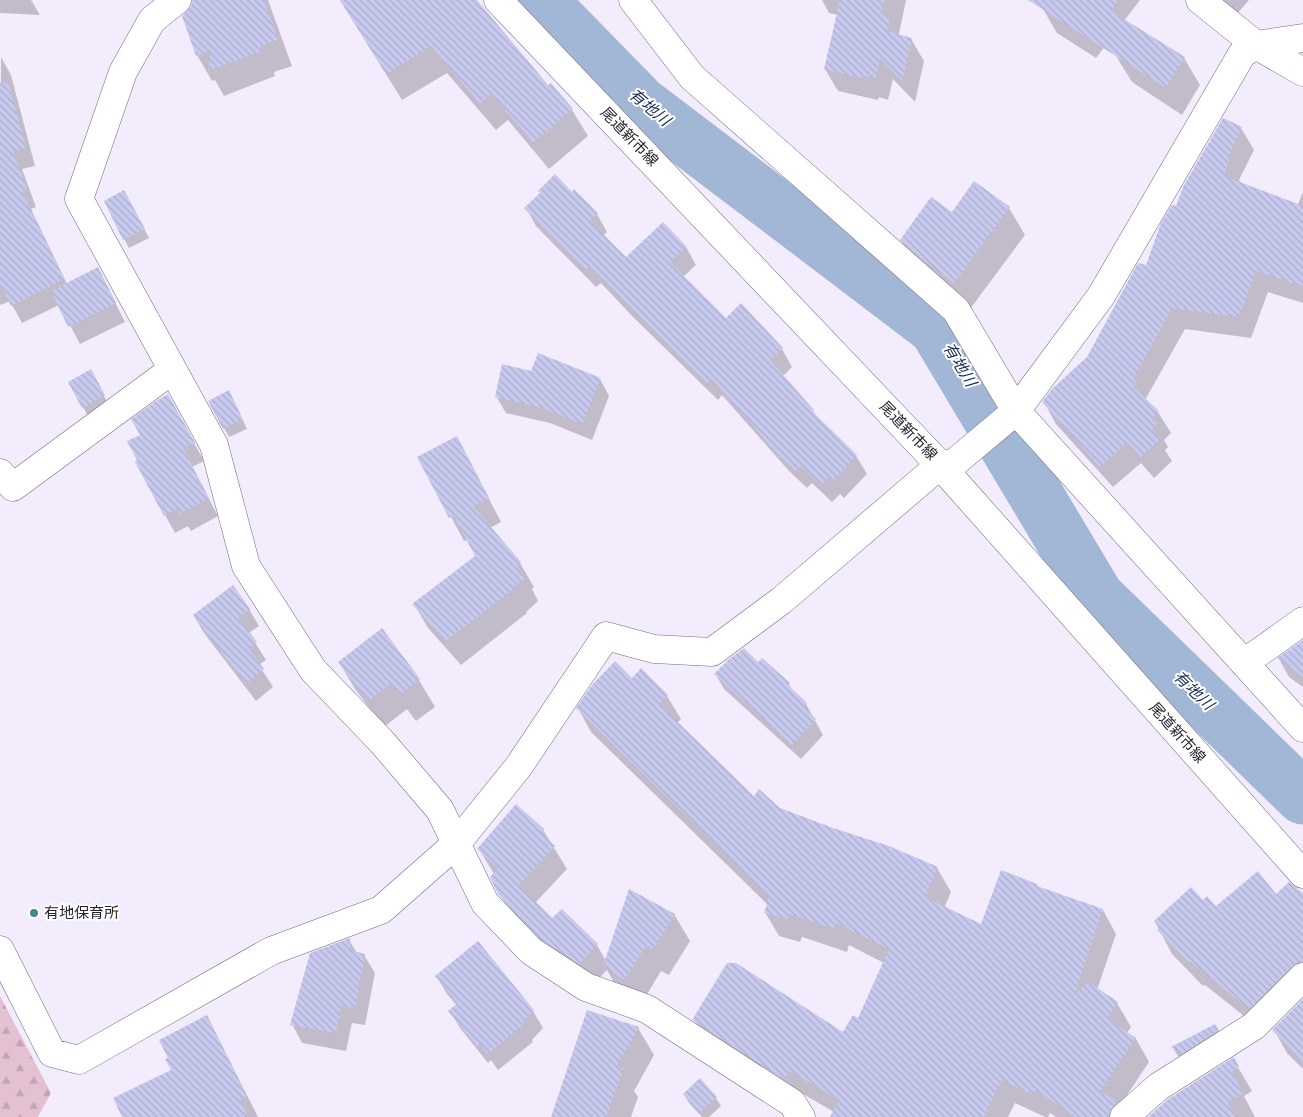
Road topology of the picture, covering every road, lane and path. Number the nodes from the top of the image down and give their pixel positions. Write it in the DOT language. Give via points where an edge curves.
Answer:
graph roads {
  1 [pos="176,0"];
  2 [pos="498,0"];
  3 [pos="633,0"];
  4 [pos="1200,0"];
  5 [pos="1303,38"];
  6 [pos="1256,45"];
  7 [pos="1303,72"];
  8 [pos="172,370"];
  9 [pos="1016,411"];
  10 [pos="947,464"];
  11 [pos="0,473"];
  12 [pos="1303,622"];
  13 [pos="1244,663"];
  14 [pos="1303,728"];
  15 [pos="456,844"];
  16 [pos="1303,873"];
  17 [pos="0,950"];
  18 [pos="1303,978"];
  19 [pos="801,1117"];
  20 [pos="1124,1117"];
  1 -- 8 [label="street" via="152,20 123,72 79,199"];
  2 -- 10 [label="street, 尾道新市線"];
  3 -- 9 [label="street" via="692,76 956,310"];
  4 -- 6 [label="street"];
  5 -- 6 [label="street"];
  6 -- 7 [label="street"];
  6 -- 9 [label="street" via="1242,54 1100,296"];
  8 -- 11 [label="street" via="13,487"];
  8 -- 15 [label="street" via="214,445 246,566 313,670 382,742 440,810"];
  9 -- 10 [label="street"];
  9 -- 13 [label="street"];
  10 -- 15 [label="street" via="782,600 712,652 654,649 606,636 519,766"];
  10 -- 16 [label="street, 尾道新市線"];
  12 -- 13 [label="street"];
  13 -- 14 [label="street"];
  15 -- 17 [label="street" via="381,910 271,951 79,1060 52,1053"];
  15 -- 19 [label="street" via="485,902 531,951 586,987 647,1009 792,1103"];
  18 -- 20 [label="street" via="1254,1026 1158,1087"];
}
